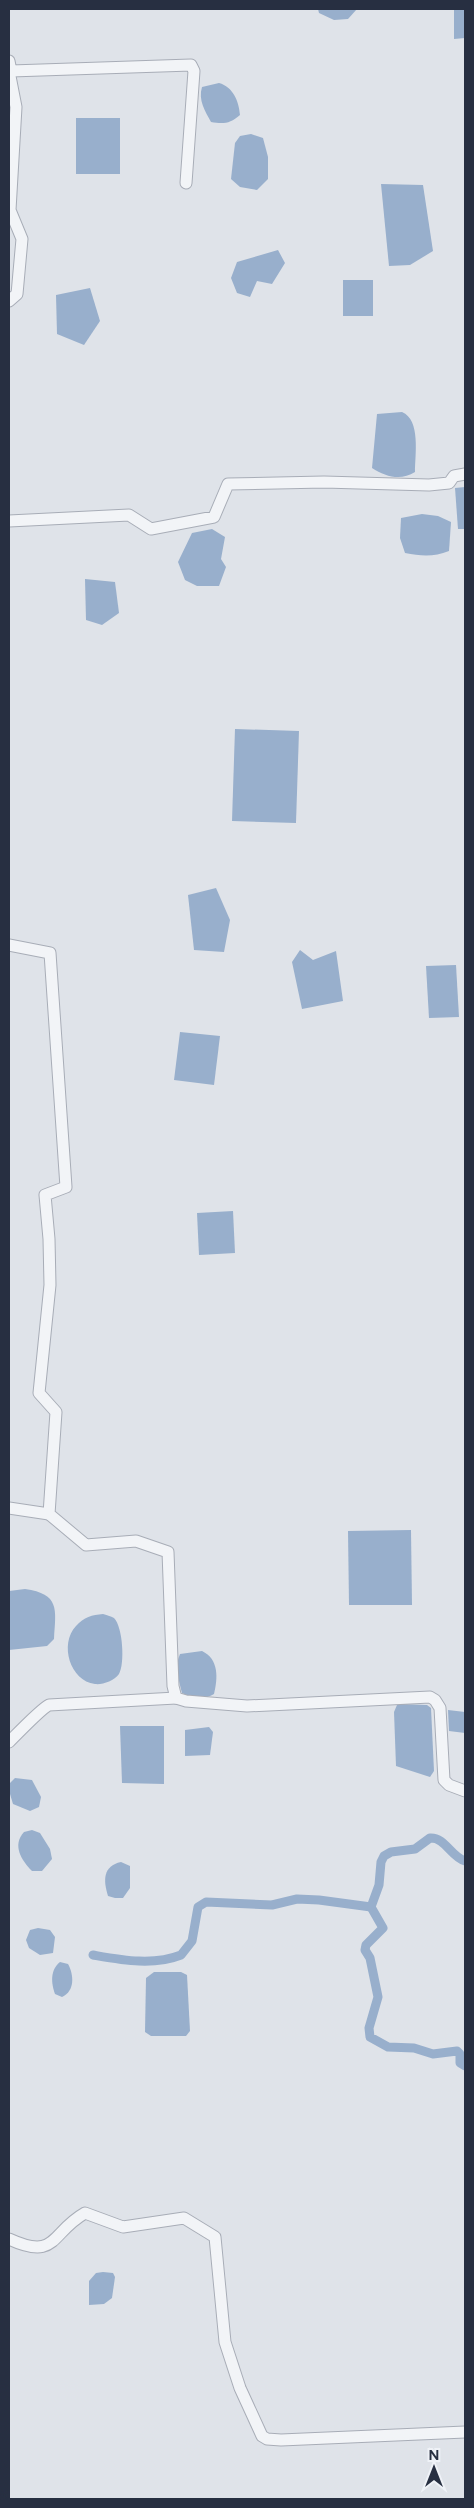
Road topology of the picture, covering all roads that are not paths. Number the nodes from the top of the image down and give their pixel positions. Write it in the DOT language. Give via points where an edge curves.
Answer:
graph roads {
  1 [pos="9,68"];
  2 [pos="186,183"];
  3 [pos="9,301"];
  4 [pos="465,474"];
  5 [pos="9,521"];
  6 [pos="9,945"];
  7 [pos="9,1508"];
  8 [pos="49,1514"];
  9 [pos="176,1698"];
  10 [pos="9,1742"];
  11 [pos="465,1791"];
  12 [pos="9,2239"];
  13 [pos="465,2432"];
  1 -- 2 [label="street" via="191,65 194,71"];
  1 -- 3 [label="street" via="16,107 10,210 22,239 17,294"];
  4 -- 5 [label="street" via="454,476 449,483 429,485 228,484 214,518 152,529 129,515"];
  6 -- 8 [label="street" via="50,953 66,1187 45,1195 50,1285 38,1393 56,1412"];
  7 -- 8 [label="street"];
  8 -- 9 [label="street" via="86,1545 136,1541 168,1552"];
  9 -- 10 [label="street" via="49,1705"];
  9 -- 11 [label="street" via="247,1706 430,1697 440,1708 444,1780"];
  12 -- 13 [label="street" via="28,2248 48,2246 85,2213 123,2227 188,2219 215,2237 225,2342 240,2388 262,2436 281,2440"];
}
